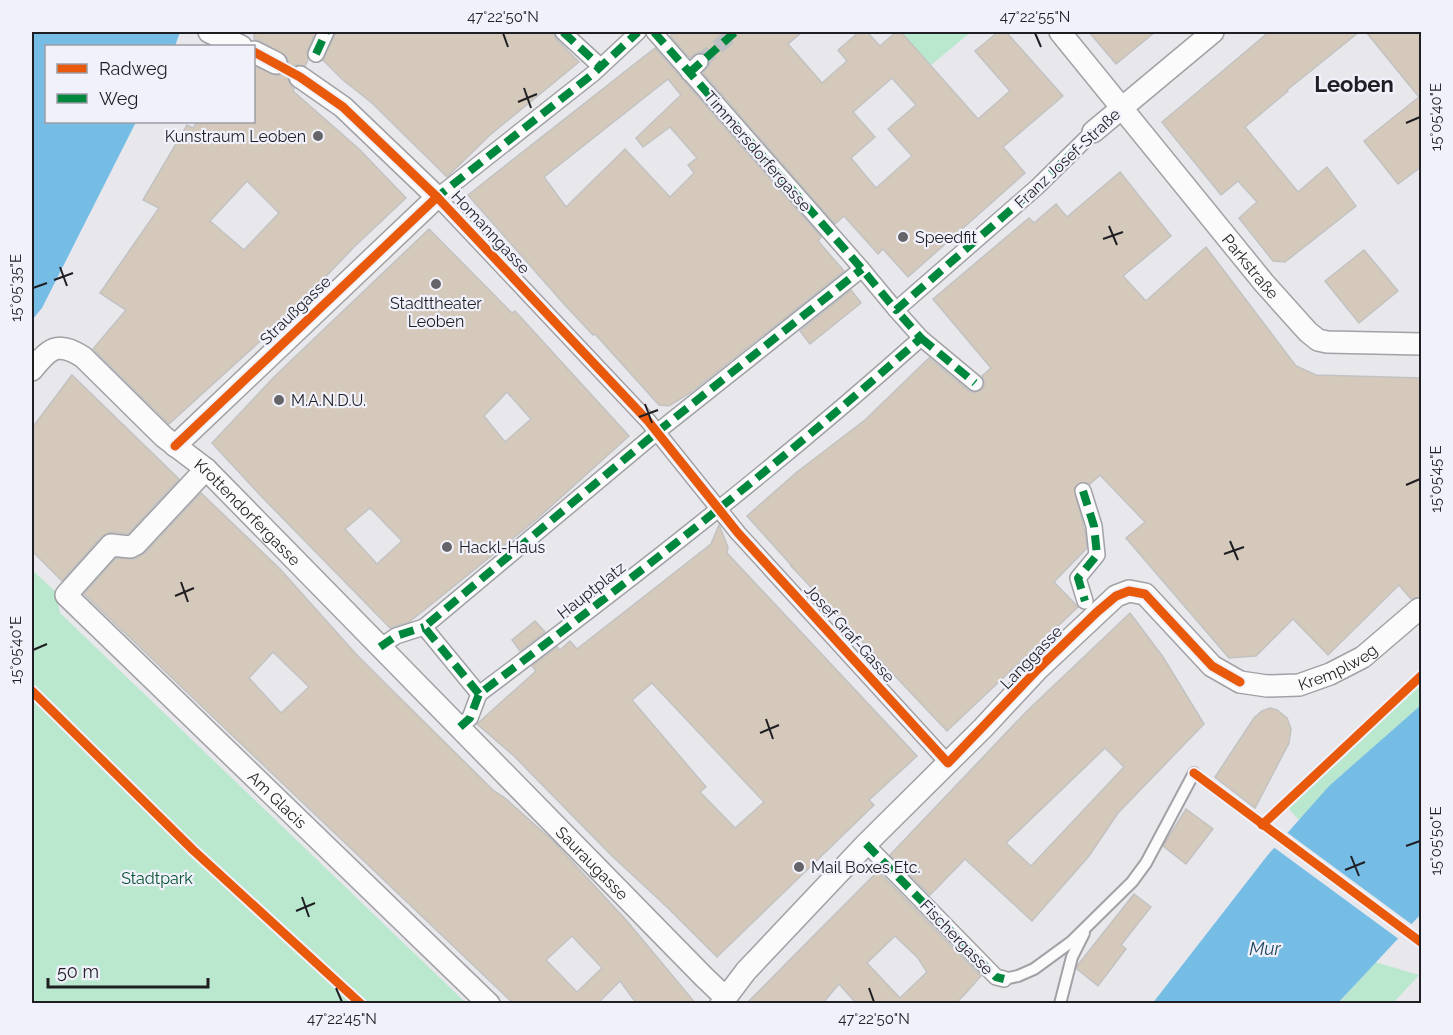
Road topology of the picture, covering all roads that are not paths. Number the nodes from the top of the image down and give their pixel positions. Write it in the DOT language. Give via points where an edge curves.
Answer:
graph roads {
  1 [pos="209,32"];
  2 [pos="326,32"];
  3 [pos="562,32"];
  4 [pos="638,32"];
  5 [pos="1060,32"];
  6 [pos="1213,32"];
  7 [pos="657,36"];
  8 [pos="239,45"];
  9 [pos="255,52"];
  10 [pos="315,54"];
  11 [pos="276,63"];
  12 [pos="597,70"];
  13 [pos="300,77"];
  14 [pos="1122,107"];
  15 [pos="1093,132"];
  16 [pos="437,196"];
  17 [pos="859,266"];
  18 [pos="896,310"];
  19 [pos="921,338"];
  20 [pos="1422,344"];
  21 [pos="32,370"];
  22 [pos="975,383"];
  23 [pos="652,427"];
  24 [pos="176,446"];
  25 [pos="206,469"];
  26 [pos="1083,490"];
  27 [pos="719,509"];
  28 [pos="1145,594"];
  29 [pos="1085,601"];
  30 [pos="1419,609"];
  31 [pos="424,627"];
  32 [pos="380,647"];
  33 [pos="479,694"];
  34 [pos="460,727"];
  35 [pos="948,763"];
  36 [pos="1194,773"];
  37 [pos="866,844"];
  38 [pos="1089,925"];
  39 [pos="1004,979"];
  40 [pos="724,1001"];
  41 [pos="489,1004"];
  42 [pos="1060,1004"];
  1 -- 8 [label="street"];
  2 -- 10 [label="street"];
  3 -- 12 [label="street"];
  4 -- 12 [label="street, Straußgasse"];
  5 -- 14 [label="street, Parkstraße"];
  6 -- 14 [label="street, Franz Josef-Straße"];
  7 -- 17 [label="street, Timmersdorfergasse" via="695,68"];
  9 -- 11 [label="street"];
  12 -- 16 [label="street, Straußgasse"];
  13 -- 16 [label="street, Homanngasse" via="343,107"];
  14 -- 15 [label="street, Franz Josef-Straße"];
  14 -- 20 [label="street, Parkstraße" via="1264,283 1318,340"];
  15 -- 18 [label="street, Franz Josef-Straße" via="1037,187"];
  16 -- 23 [label="street, Homanngasse"];
  16 -- 24 [label="street, Straußgasse"];
  17 -- 18 [label="street"];
  17 -- 23 [label="street"];
  18 -- 19 [label="street"];
  19 -- 22 [label="street"];
  19 -- 27 [label="street, Hauptplatz"];
  21 -- 24 [label="street, Krottendorfergasse" via="47,353 59,347 70,349"];
  23 -- 27 [label="street"];
  23 -- 31 [label="street"];
  24 -- 25 [label="street, Krottendorfergasse"];
  25 -- 32 [label="street, Krottendorfergasse"];
  25 -- 41 [label="street, Am Glacis" via="136,544 111,545 66,595"];
  26 -- 29 [label="street" via="1094,526 1097,555 1078,578"];
  27 -- 33 [label="street, Hauptplatz"];
  27 -- 35 [label="street, Josef Graf-Gasse"];
  28 -- 30 [label="street, Kremplweg" via="1212,666 1240,682 1267,686 1315,681 1363,657"];
  28 -- 35 [label="street, Langgasse" via="1129,591 1116,596 1038,669"];
  31 -- 32 [label="street" via="396,636"];
  31 -- 33 [label="street"];
  32 -- 34 [label="street"];
  33 -- 34 [label="street, Hauptplatz" via="470,718"];
  34 -- 40 [label="street, Sauraugasse"];
  35 -- 37 [label="street, Langgasse"];
  36 -- 38 [label="lane, Fischergasse" via="1146,863"];
  37 -- 39 [label="street, Fischergasse" via="996,977"];
  37 -- 40 [label="street, Langgasse" via="746,971"];
  38 -- 39 [label="lane, Fischergasse" via="1034,969"];
  38 -- 42 [label="lane, Fischergasse" via="1071,957"];
}
